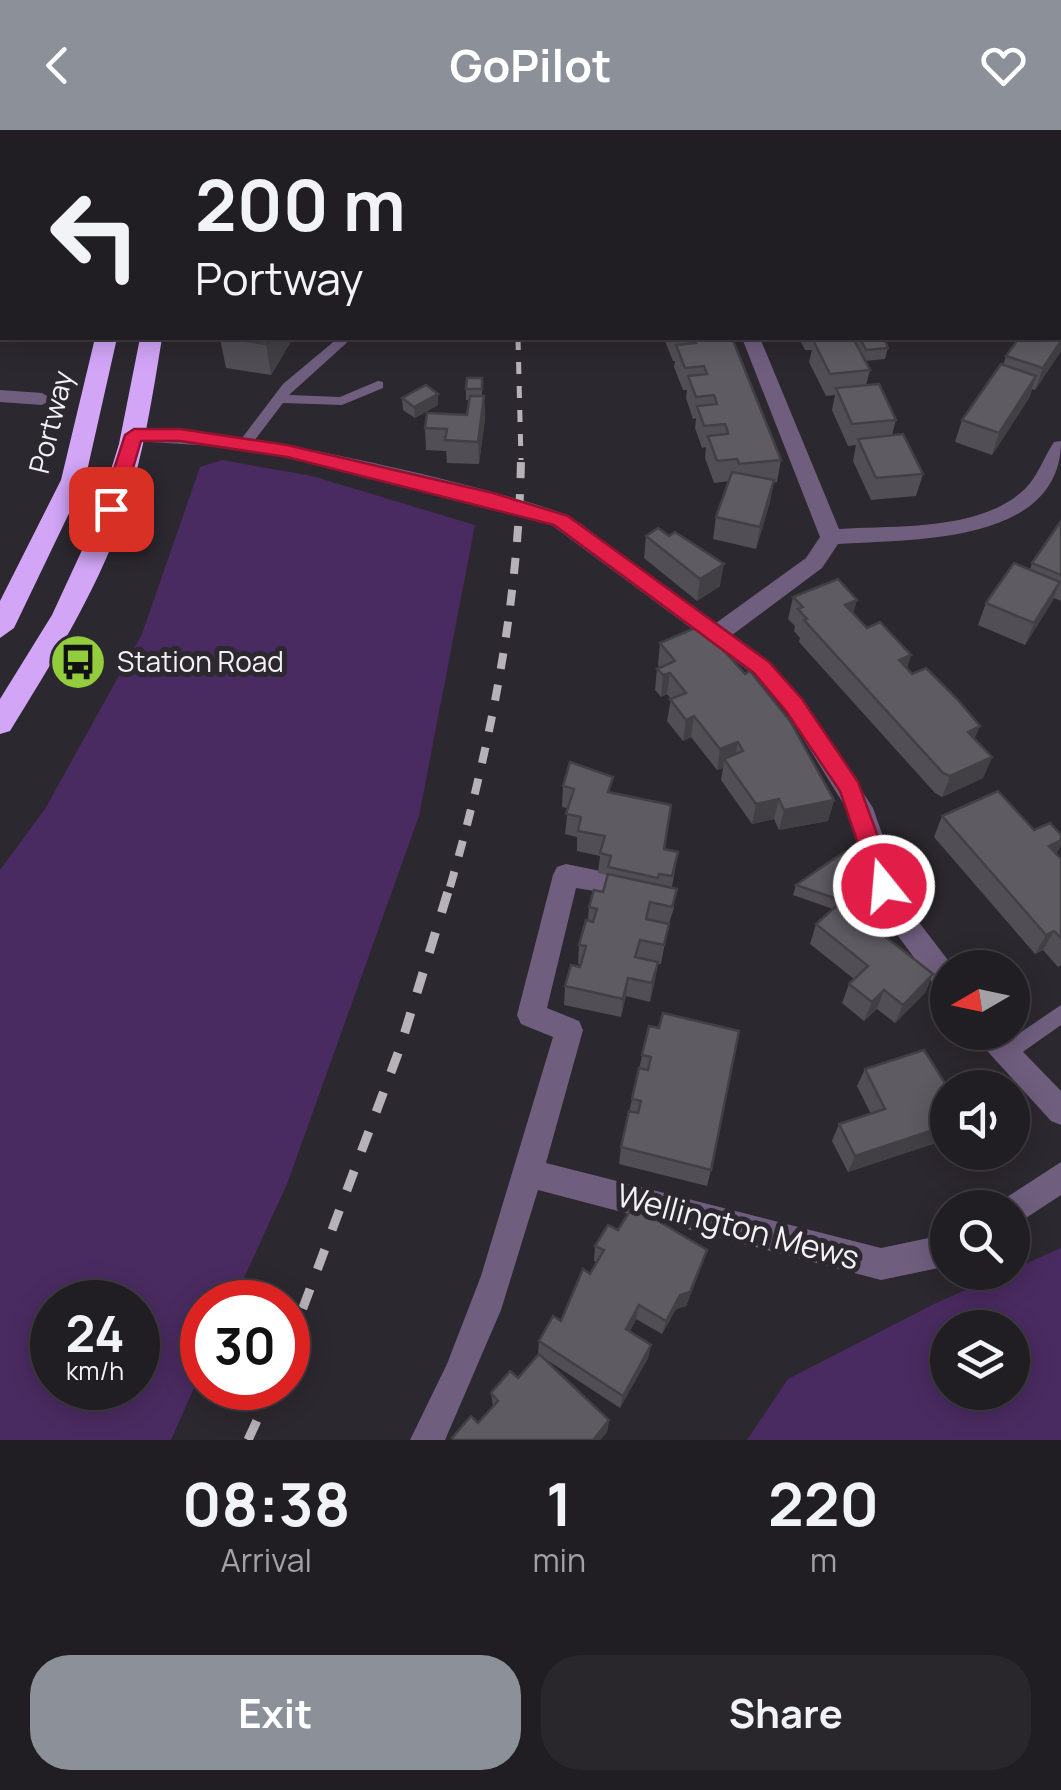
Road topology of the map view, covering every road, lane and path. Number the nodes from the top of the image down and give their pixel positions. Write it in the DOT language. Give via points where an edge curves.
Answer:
graph roads {
  1 [pos="106,340"];
  2 [pos="151,340"];
  3 [pos="342,340"];
  4 [pos="752,340"];
  5 [pos="378,385"];
  6 [pos="0,396"];
  7 [pos="42,399"];
  8 [pos="278,400"];
  9 [pos="134,435"];
  10 [pos="246,442"];
  11 [pos="1061,447"];
  12 [pos="831,537"];
  13 [pos="0,628"];
  14 [pos="718,634"];
  15 [pos="0,723"];
  16 [pos="601,880"];
  17 [pos="930,957"];
  18 [pos="1061,1014"];
  19 [pos="999,1050"];
  20 [pos="1003,1055"];
  21 [pos="1061,1111"];
  22 [pos="528,1173"];
  23 [pos="1061,1177"];
  24 [pos="1030,1199"];
  25 [pos="930,1254"];
  26 [pos="426,1440"];
  1 -- 13 [label="highway, Portway" via="73,480"];
  2 -- 9 [label="highway"];
  3 -- 8 [label="lane"];
  4 -- 12 [label="street"];
  5 -- 8 [label="lane" via="342,401"];
  6 -- 7 [label="street"];
  8 -- 10 [label="lane"];
  9 -- 10 [label="street"];
  9 -- 15 [label="highway" via="100,545"];
  10 -- 14 [label="street" via="561,521"];
  11 -- 12 [label="street" via="1033,493 1005,514"];
  12 -- 14 [label="street" via="814,563"];
  14 -- 17 [label="street" via="762,668 794,705 850,788 896,913"];
  16 -- 22 [label="street" via="566,875 530,1015 569,1030"];
  18 -- 20 [label="lane"];
  19 -- 20 [label="street"];
  20 -- 21 [label="street"];
  22 -- 25 [label="street, Wellington Mews" via="881,1264"];
  22 -- 26 [label="street" via="500,1273 454,1390"];
  23 -- 24 [label="street"];
}
